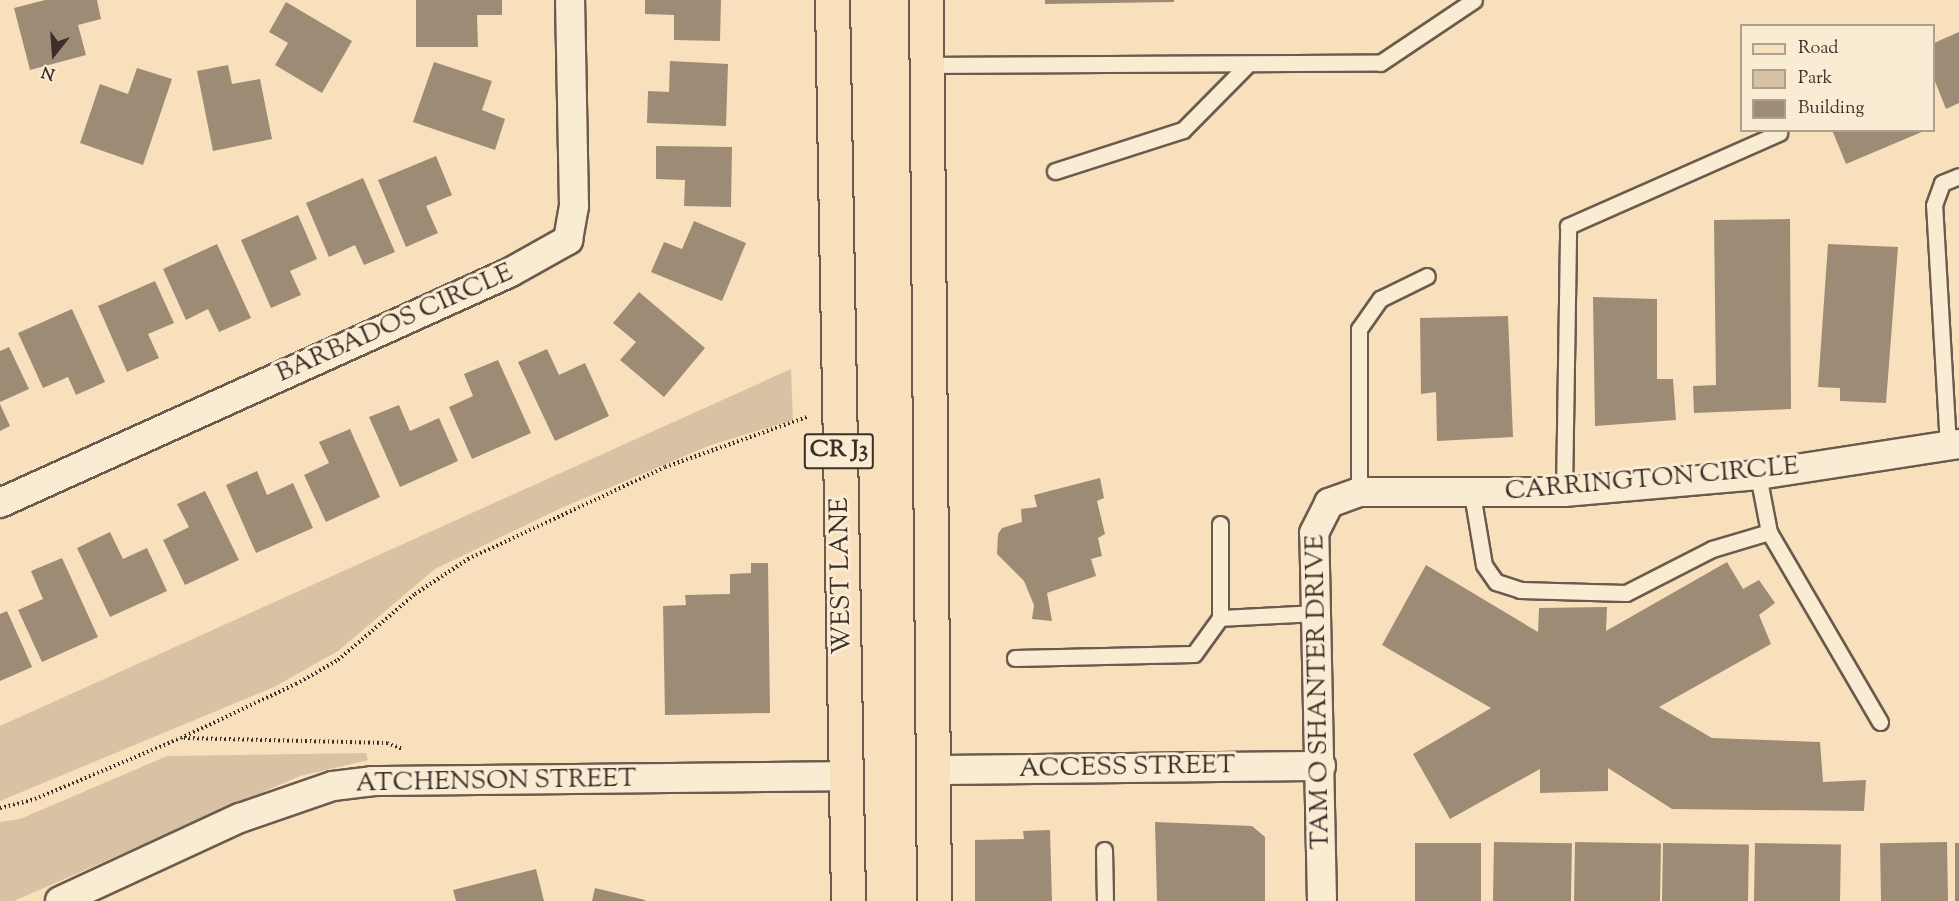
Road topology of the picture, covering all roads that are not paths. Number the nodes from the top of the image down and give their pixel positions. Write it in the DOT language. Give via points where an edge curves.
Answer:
graph roads {
  1 [pos="570,0"];
  2 [pos="832,0"];
  3 [pos="926,0"];
  4 [pos="1474,0"];
  5 [pos="1248,64"];
  6 [pos="927,65"];
  7 [pos="1779,133"];
  8 [pos="1055,171"];
  9 [pos="1959,176"];
  10 [pos="1427,276"];
  11 [pos="1953,445"];
  12 [pos="1758,475"];
  13 [pos="1564,492"];
  14 [pos="1351,493"];
  15 [pos="1472,494"];
  16 [pos="0,503"];
  17 [pos="1220,524"];
  18 [pos="1769,532"];
  19 [pos="1319,613"];
  20 [pos="1220,618"];
  21 [pos="1015,658"];
  22 [pos="1880,722"];
  23 [pos="1321,766"];
  24 [pos="933,770"];
  25 [pos="847,776"];
  26 [pos="1104,850"];
  27 [pos="60,901"];
  28 [pos="848,901"];
  29 [pos="934,901"];
  30 [pos="1106,901"];
  31 [pos="1322,901"];
  1 -- 16 [label="street, BARBADOS CIRCLE" via="574,206 568,240 519,268"];
  2 -- 25 [label="main road, WEST LANE / CR J3"];
  3 -- 6 [label="main road"];
  4 -- 5 [label="lane" via="1380,63"];
  5 -- 6 [label="lane"];
  5 -- 8 [label="lane" via="1183,129"];
  6 -- 24 [label="main road"];
  7 -- 13 [label="lane" via="1568,226"];
  9 -- 11 [label="lane" via="1942,183 1934,204"];
  10 -- 14 [label="lane" via="1380,299 1359,329"];
  11 -- 12 [label="street, CARRINGTON CIRCLE"];
  12 -- 13 [label="street, CARRINGTON CIRCLE"];
  12 -- 18 [label="lane"];
  13 -- 15 [label="street, CARRINGTON CIRCLE"];
  14 -- 15 [label="street, CARRINGTON CIRCLE"];
  14 -- 19 [label="street, TAM O SHANTER DRIVE" via="1318,516 1314,532"];
  15 -- 18 [label="lane" via="1484,565 1496,582 1520,590 1626,593 1712,549"];
  17 -- 20 [label="lane"];
  18 -- 22 [label="lane"];
  19 -- 20 [label="lane"];
  19 -- 23 [label="street, TAM O SHANTER DRIVE"];
  20 -- 21 [label="lane" via="1194,654 1181,657"];
  23 -- 24 [label="street, ACCESS STREET"];
  23 -- 31 [label="street, TAM O SHANTER DRIVE"];
  24 -- 29 [label="main road"];
  25 -- 27 [label="street, ATCHENSON STREET" via="333,786 240,818"];
  25 -- 28 [label="main road, WEST LANE / CR J3"];
  26 -- 30 [label="lane"];
}
